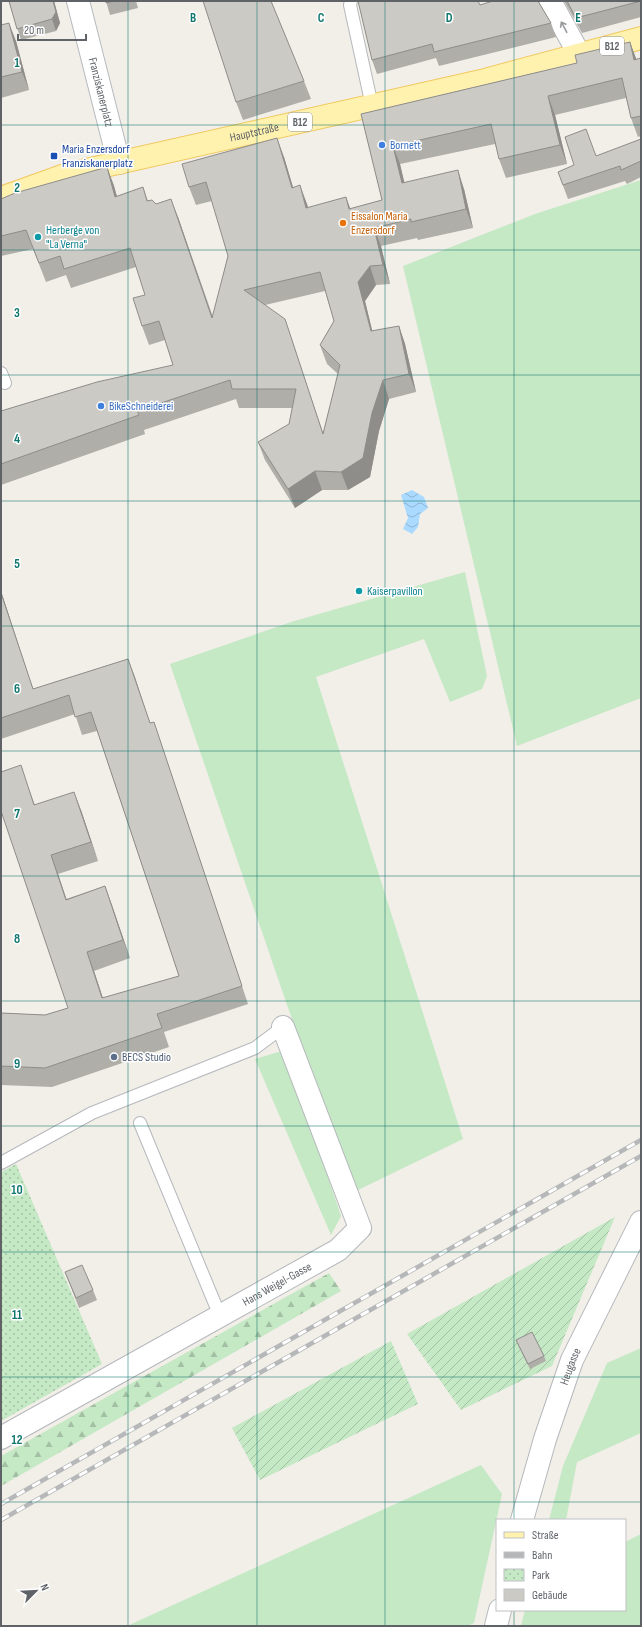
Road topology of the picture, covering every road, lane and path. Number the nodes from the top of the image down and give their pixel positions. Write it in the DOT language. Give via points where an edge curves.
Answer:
graph roads {
  1 [pos="78,1"];
  2 [pos="351,1"];
  3 [pos="550,1"];
  4 [pos="641,38"];
  5 [pos="579,54"];
  6 [pos="372,106"];
  7 [pos="118,162"];
  8 [pos="1,198"];
  9 [pos="283,1027"];
  10 [pos="140,1123"];
  11 [pos="1,1164"];
  12 [pos="641,1222"];
  13 [pos="220,1316"];
  14 [pos="1,1438"];
  15 [pos="522,1519"];
  16 [pos="500,1611"];
  17 [pos="496,1626"];
  1 -- 7 [label="street, Franziskanerplatz"];
  2 -- 6 [label="lane"];
  5 -- 3 [label="street, one-way"];
  4 -- 5 [label="main road, B12"];
  5 -- 6 [label="main road, Hauptstraße / B12" via="481,81"];
  6 -- 7 [label="main road, Hauptstraße / B12"];
  7 -- 8 [label="main road, Hauptstraße / B12" via="62,176"];
  9 -- 11 [label="lane" via="255,1048 92,1113"];
  9 -- 13 [label="street, Hans Weigel-Gasse" via="360,1228 338,1250"];
  10 -- 13 [label="lane"];
  12 -- 15 [label="street, Heugasse" via="572,1360 544,1439"];
  13 -- 14 [label="street, Hans Weigel-Gasse"];
  16 -- 17 [label="street"];
}
